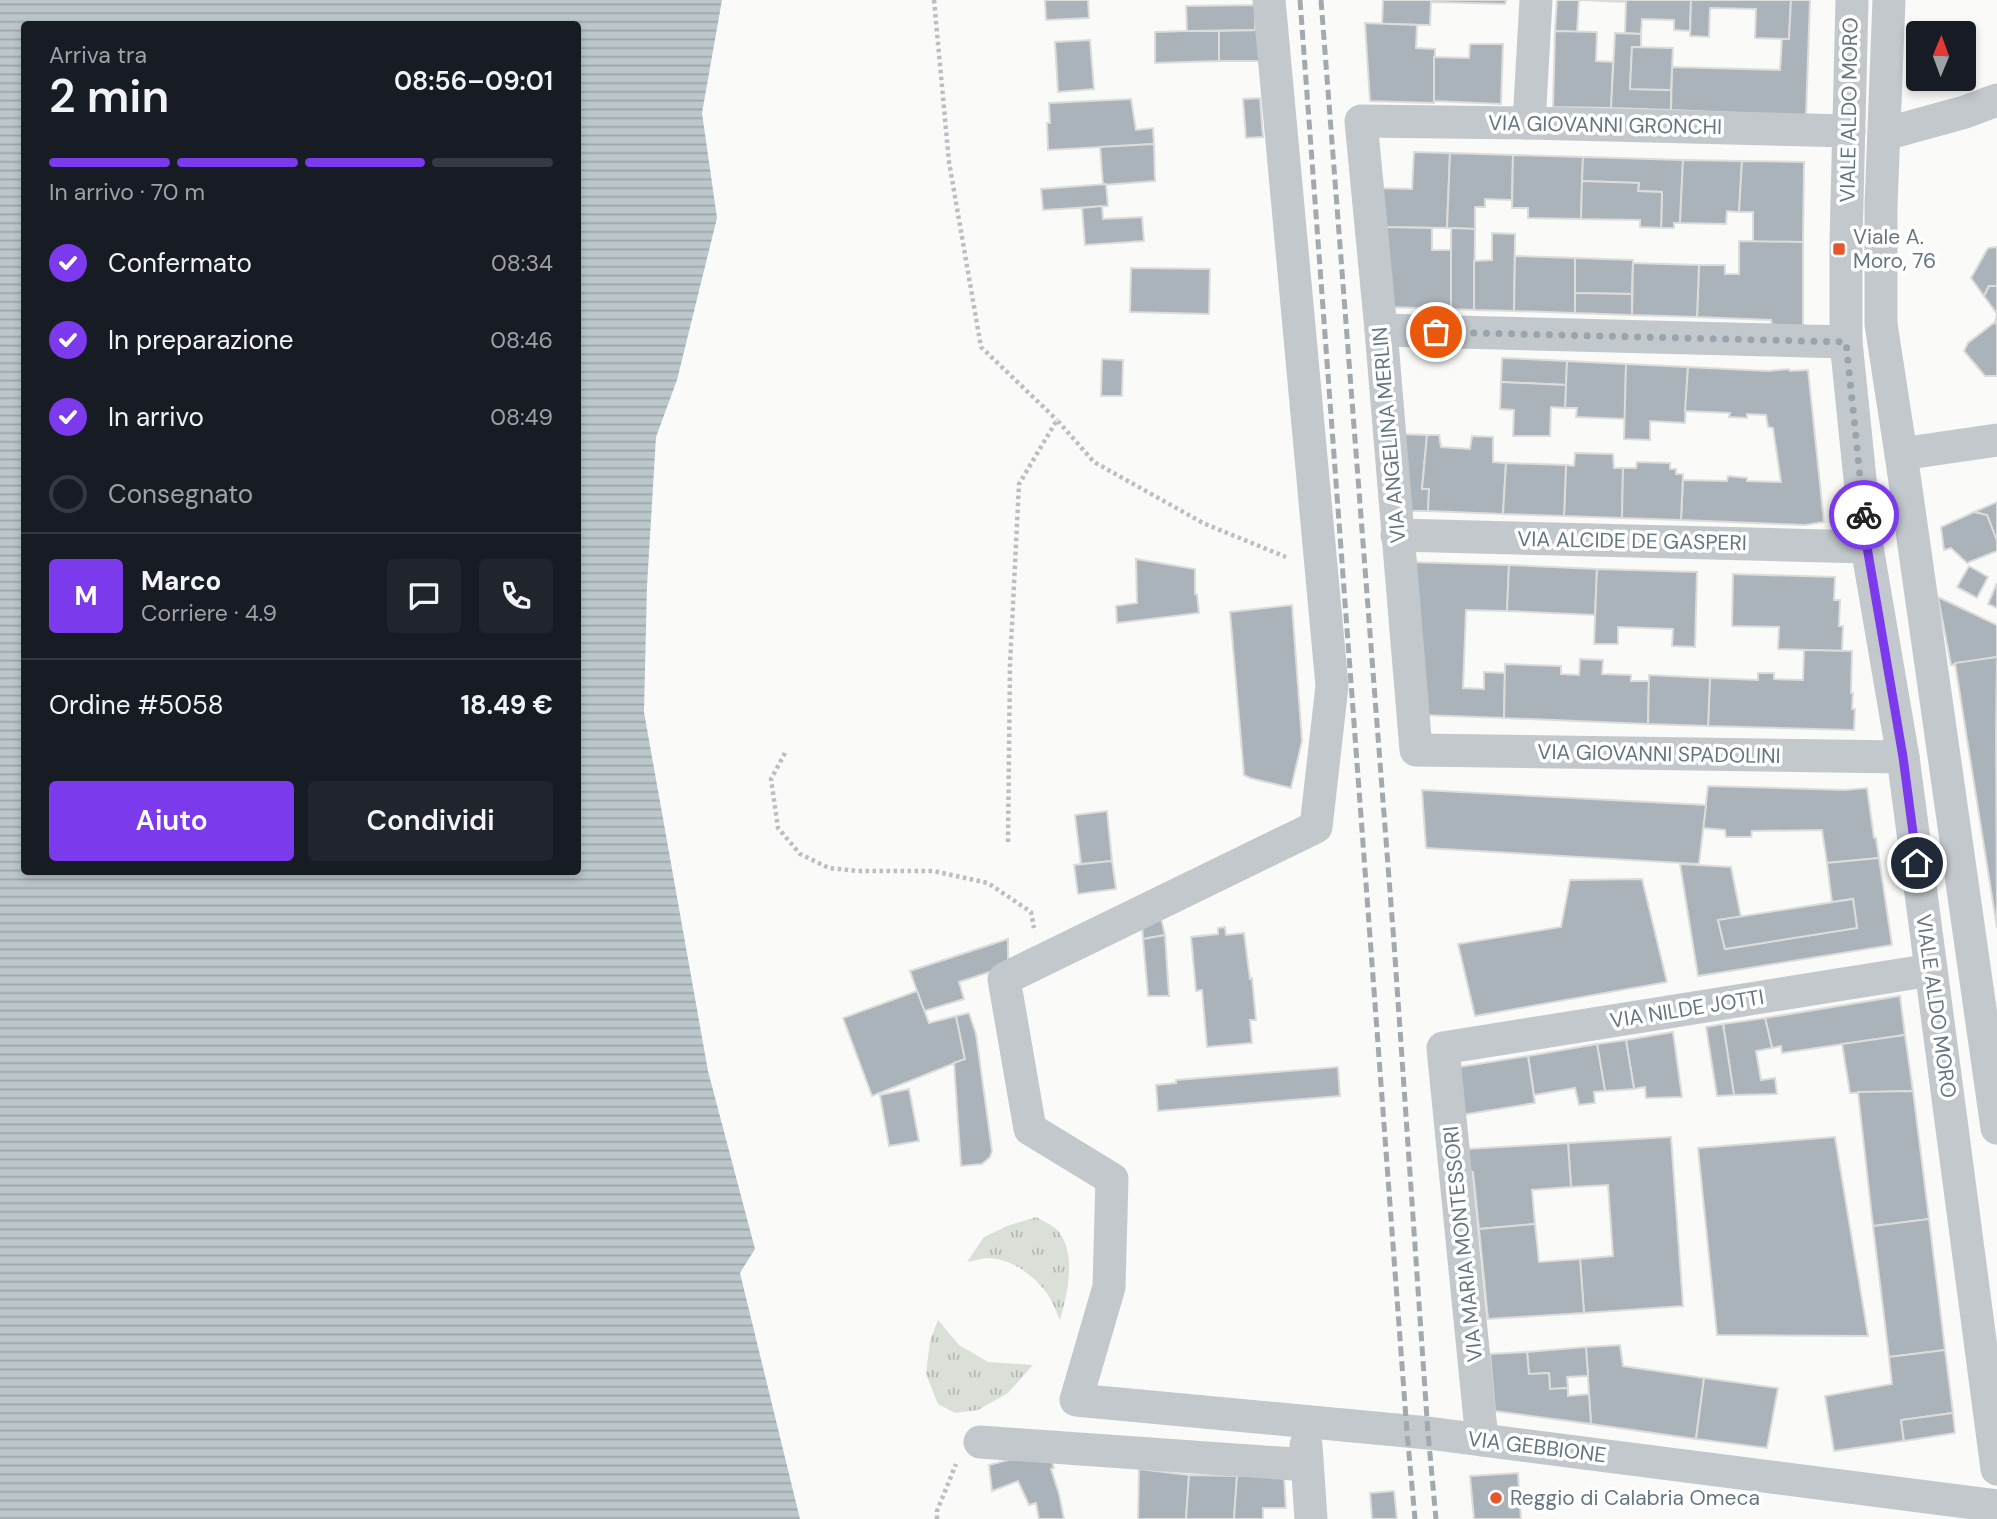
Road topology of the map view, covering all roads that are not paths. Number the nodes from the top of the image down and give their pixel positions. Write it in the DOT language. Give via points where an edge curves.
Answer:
graph roads {
  1 [pos="1269,0"];
  2 [pos="1536,0"];
  3 [pos="1852,0"];
  4 [pos="1889,0"];
  5 [pos="1997,100"];
  6 [pos="1361,121"];
  7 [pos="1529,123"];
  8 [pos="1849,131"];
  9 [pos="1885,134"];
  10 [pos="1381,330"];
  11 [pos="1846,342"];
  12 [pos="1997,440"];
  13 [pos="1901,454"];
  14 [pos="1397,535"];
  15 [pos="1867,547"];
  16 [pos="1416,750"];
  17 [pos="1903,757"];
  18 [pos="1931,970"];
  19 [pos="1991,1036"];
  20 [pos="1443,1048"];
  21 [pos="1997,1128"];
  22 [pos="1304,1422"];
  23 [pos="1482,1440"];
  24 [pos="980,1442"];
  25 [pos="1307,1465"];
  26 [pos="1997,1469"];
  27 [pos="1997,1506"];
  28 [pos="1311,1519"];
  1 -- 22 [label="street, VIA GEBBIONE" via="1332,686 1316,827 1003,979 1030,1129 1112,1179 1109,1287 1076,1400"];
  2 -- 7 [label="street"];
  3 -- 8 [label="street, VIALE ALDO MORO"];
  4 -- 9 [label="street, VIALE ALDO MORO"];
  5 -- 9 [label="street"];
  6 -- 7 [label="street, VIA GIOVANNI GRONCHI"];
  6 -- 10 [label="street, VIA ANGELINA MERLIN"];
  7 -- 8 [label="street, VIA GIOVANNI GRONCHI"];
  8 -- 11 [label="street, VIALE ALDO MORO"];
  9 -- 13 [label="street, VIALE ALDO MORO" via="1881,324"];
  10 -- 11 [label="street"];
  10 -- 14 [label="street, VIA ANGELINA MERLIN"];
  11 -- 15 [label="street, VIALE ALDO MORO"];
  12 -- 13 [label="street"];
  13 -- 19 [label="street, VIALE ALDO MORO"];
  14 -- 15 [label="street, VIA ALCIDE DE GASPERI"];
  14 -- 16 [label="street, VIA ANGELINA MERLIN"];
  15 -- 17 [label="street, VIALE ALDO MORO"];
  16 -- 17 [label="street, VIA GIOVANNI SPADOLINI"];
  17 -- 18 [label="street, VIALE ALDO MORO"];
  18 -- 20 [label="street, VIA NILDE JOTTI"];
  18 -- 26 [label="street, VIALE ALDO MORO"];
  19 -- 21 [label="street, VIALE ALDO MORO"];
  20 -- 23 [label="street, VIA MARIA MONTESSORI"];
  22 -- 23 [label="street, VIA GEBBIONE"];
  22 -- 25 [label="street"];
  23 -- 27 [label="street, VIA GEBBIONE"];
  24 -- 25 [label="street"];
  25 -- 28 [label="street"];
}
